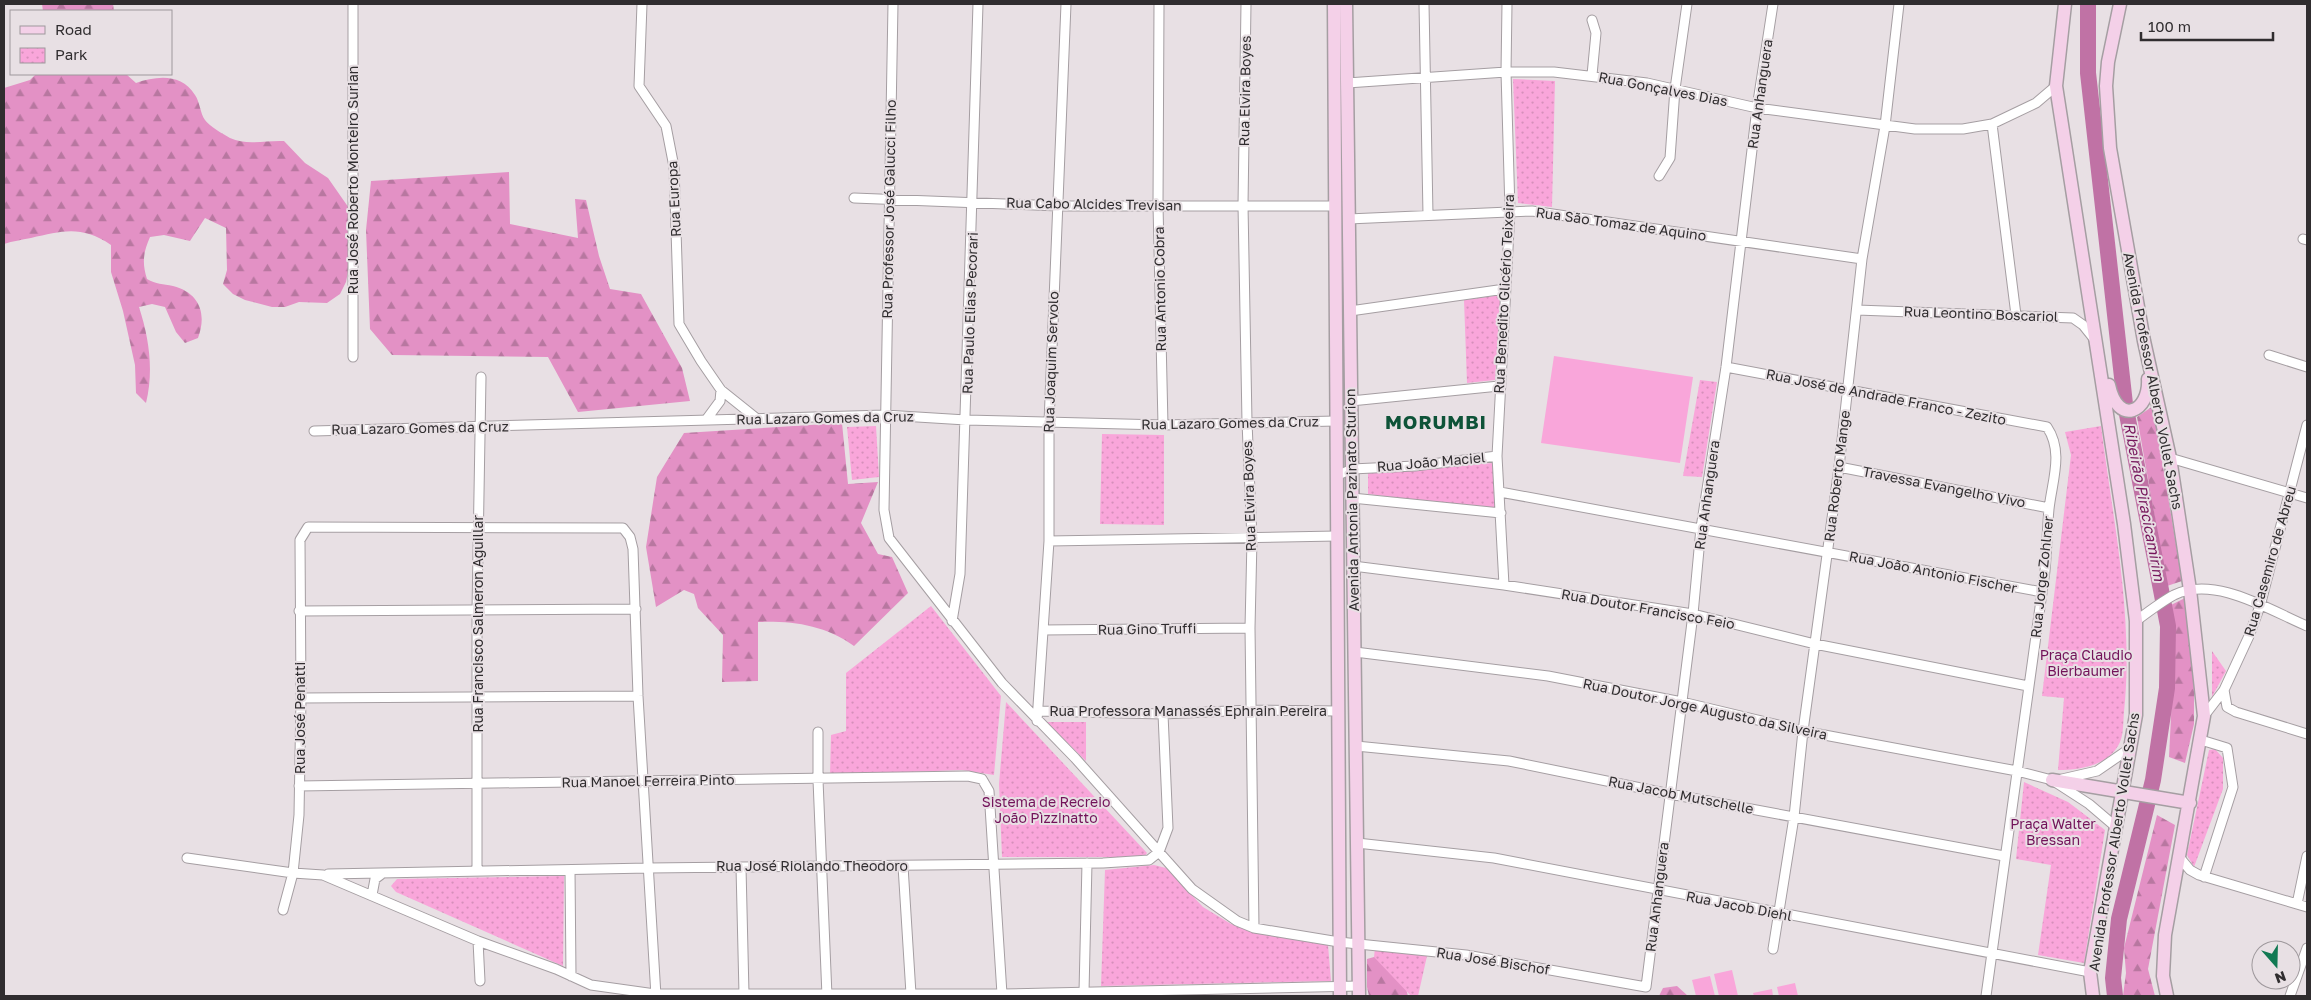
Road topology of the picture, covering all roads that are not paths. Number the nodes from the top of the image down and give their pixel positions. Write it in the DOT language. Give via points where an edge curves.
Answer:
graph roads {
  1 [pos="353,4"];
  2 [pos="642,4"];
  3 [pos="893,4"];
  4 [pos="978,4"];
  5 [pos="1066,4"];
  6 [pos="1159,4"];
  7 [pos="1246,4"];
  8 [pos="1334,4"];
  9 [pos="1346,4"];
  10 [pos="1424,4"];
  11 [pos="1507,4"];
  12 [pos="1687,4"];
  13 [pos="1773,4"];
  14 [pos="1899,4"];
  15 [pos="2065,4"];
  16 [pos="2120,4"];
  17 [pos="1592,20"];
  18 [pos="1506,72"];
  19 [pos="1592,75"];
  20 [pos="1426,78"];
  21 [pos="1346,83"];
  22 [pos="2056,86"];
  23 [pos="1675,89"];
  24 [pos="1757,108"];
  25 [pos="1992,124"];
  26 [pos="1885,126"];
  27 [pos="1659,176"];
  28 [pos="854,198"];
  29 [pos="890,199"];
  30 [pos="973,202"];
  31 [pos="1158,205"];
  32 [pos="1243,205"];
  33 [pos="1058,206"];
  34 [pos="1334,206"];
  35 [pos="1510,211"];
  36 [pos="1428,214"];
  37 [pos="1348,219"];
  38 [pos="1334,232"];
  39 [pos="1741,240"];
  40 [pos="1862,259"];
  41 [pos="1505,289"];
  42 [pos="1857,310"];
  43 [pos="1350,311"];
  44 [pos="2016,315"];
  45 [pos="2095,340"];
  46 [pos="2144,341"];
  47 [pos="2269,355"];
  48 [pos="353,357"];
  49 [pos="1726,367"];
  50 [pos="2307,367"];
  51 [pos="481,377"];
  52 [pos="1499,386"];
  53 [pos="721,390"];
  54 [pos="1848,390"];
  55 [pos="1351,401"];
  56 [pos="885,415"];
  57 [pos="756,418"];
  58 [pos="706,420"];
  59 [pos="966,420"];
  60 [pos="1336,421"];
  61 [pos="1247,422"];
  62 [pos="1049,423"];
  63 [pos="1163,425"];
  64 [pos="2307,425"];
  65 [pos="480,426"];
  66 [pos="2047,427"];
  67 [pos="314,431"];
  68 [pos="1497,456"];
  69 [pos="2170,458"];
  70 [pos="1839,466"];
  71 [pos="1352,469"];
  72 [pos="1336,476"];
  73 [pos="1500,492"];
  74 [pos="2289,494"];
  75 [pos="1352,498"];
  76 [pos="2307,498"];
  77 [pos="2049,508"];
  78 [pos="1501,513"];
  79 [pos="479,527"];
  80 [pos="1701,528"];
  81 [pos="1337,536"];
  82 [pos="1252,539"];
  83 [pos="1049,541"];
  84 [pos="1828,551"];
  85 [pos="1353,566"];
  86 [pos="1504,585"];
  87 [pos="2190,590"];
  88 [pos="2042,592"];
  89 [pos="2260,606"];
  90 [pos="636,609"];
  91 [pos="477,610"];
  92 [pos="299,611"];
  93 [pos="1693,614"];
  94 [pos="2141,618"];
  95 [pos="952,621"];
  96 [pos="2307,626"];
  97 [pos="1250,628"];
  98 [pos="1043,630"];
  99 [pos="1815,644"];
  100 [pos="1355,652"];
  101 [pos="2028,686"];
  102 [pos="2224,690"];
  103 [pos="478,696"];
  104 [pos="638,696"];
  105 [pos="301,698"];
  106 [pos="1682,702"];
  107 [pos="1251,710"];
  108 [pos="1037,711"];
  109 [pos="1338,711"];
  110 [pos="1163,714"];
  111 [pos="2204,716"];
  112 [pos="1037,721"];
  113 [pos="1803,731"];
  114 [pos="818,732"];
  115 [pos="2307,734"];
  116 [pos="2201,740"];
  117 [pos="1356,746"];
  118 [pos="2129,749"];
  119 [pos="2017,771"];
  120 [pos="643,779"];
  121 [pos="818,780"];
  122 [pos="2052,780"];
  123 [pos="476,785"];
  124 [pos="299,786"];
  125 [pos="2122,791"];
  126 [pos="1670,794"];
  127 [pos="2190,803"];
  128 [pos="1794,817"];
  129 [pos="2116,827"];
  130 [pos="1357,843"];
  131 [pos="1159,852"];
  132 [pos="2004,856"];
  133 [pos="2307,856"];
  134 [pos="187,858"];
  135 [pos="2180,858"];
  136 [pos="992,863"];
  137 [pos="1087,863"];
  138 [pos="822,866"];
  139 [pos="902,866"];
  140 [pos="741,867"];
  141 [pos="649,868"];
  142 [pos="570,870"];
  143 [pos="477,871"];
  144 [pos="386,872"];
  145 [pos="293,873"];
  146 [pos="323,874"];
  147 [pos="2204,877"];
  148 [pos="1658,890"];
  149 [pos="372,895"];
  150 [pos="2297,904"];
  151 [pos="2307,907"];
  152 [pos="283,910"];
  153 [pos="1780,913"];
  154 [pos="1254,928"];
  155 [pos="478,941"];
  156 [pos="1339,942"];
  157 [pos="1357,944"];
  158 [pos="2307,948"];
  159 [pos="1773,949"];
  160 [pos="1991,953"];
  161 [pos="2090,972"];
  162 [pos="571,976"];
  163 [pos="480,981"];
  164 [pos="1646,987"];
  165 [pos="1359,991"];
  166 [pos="1084,992"];
  167 [pos="1340,992"];
  168 [pos="744,994"];
  169 [pos="911,994"];
  170 [pos="1002,994"];
  171 [pos="656,995"];
  172 [pos="827,995"];
  173 [pos="1986,996"];
  174 [pos="2093,996"];
  175 [pos="2167,996"];
  176 [pos="2290,996"];
  1 -- 48 [label="street, Rua José Roberto Monteiro Surian"];
  2 -- 53 [label="street, Rua Europa" via="639,86 666,126 674,167 679,324"];
  3 -- 29 [label="street, Rua Professor José Galucci Filho"];
  4 -- 30 [label="street, Rua Paulo Elias Pecorari"];
  5 -- 33 [label="street, Rua Joaquim Servolo"];
  6 -- 31 [label="street, Rua Antonio Cobra"];
  7 -- 32 [label="street, Rua Elvira Boyes"];
  8 -- 34 [label="main road, Avenida Antonia Pazinato Sturion"];
  9 -- 21 [label="main road, Avenida Antonia Pazinato Sturion"];
  10 -- 20 [label="street"];
  11 -- 18 [label="street, Rua Benedito Glicério Teixeira"];
  12 -- 23 [label="street"];
  13 -- 24 [label="street, Rua Anhanguera"];
  14 -- 26 [label="street, Rua Roberto Mange"];
  15 -- 22 [label="main road, Avenida Professor Alberto Vollet Sachs"];
  16 -- 46 [label="main road, Avenida Professor Alberto Vollet Sachs" via="2108,62 2106,109 2116,190"];
  17 -- 19 [label="street" via="1596,34"];
  18 -- 19 [label="street, Rua Gonçalves Dias"];
  18 -- 20 [label="street, Rua Gonçalves Dias"];
  18 -- 35 [label="street, Rua Benedito Glicério Teixeira"];
  19 -- 23 [label="street, Rua Gonçalves Dias"];
  20 -- 21 [label="street, Rua Gonçalves Dias"];
  20 -- 36 [label="street"];
  21 -- 37 [label="main road, Avenida Antonia Pazinato Sturion"];
  22 -- 25 [label="street, Rua Gonçalves Dias" via="2036,103"];
  22 -- 45 [label="main road, Avenida Professor Alberto Vollet Sachs"];
  23 -- 24 [label="street, Rua Gonçalves Dias"];
  23 -- 27 [label="street" via="1670,158"];
  24 -- 26 [label="street, Rua Gonçalves Dias"];
  24 -- 39 [label="street, Rua Anhanguera"];
  25 -- 26 [label="street, Rua Gonçalves Dias" via="1963,129"];
  25 -- 44 [label="street"];
  26 -- 40 [label="street, Rua Roberto Mange"];
  28 -- 29 [label="street, Rua Cabo Alcides Trevisan"];
  29 -- 30 [label="street, Rua Cabo Alcides Trevisan"];
  29 -- 56 [label="street, Rua Professor José Galucci Filho"];
  30 -- 33 [label="street, Rua Cabo Alcides Trevisan"];
  30 -- 59 [label="street, Rua Paulo Elias Pecorari"];
  31 -- 32 [label="street, Rua Cabo Alcides Trevisan"];
  31 -- 33 [label="street, Rua Cabo Alcides Trevisan"];
  31 -- 63 [label="street, Rua Antonio Cobra"];
  32 -- 34 [label="street, Rua Cabo Alcides Trevisan"];
  32 -- 61 [label="street, Rua Elvira Boyes"];
  33 -- 62 [label="street, Rua Joaquim Servolo"];
  34 -- 37 [label="main road"];
  34 -- 38 [label="main road, Avenida Antonia Pazinato Sturion"];
  35 -- 36 [label="street, Rua São Tomaz de Aquino"];
  35 -- 39 [label="street, Rua São Tomaz de Aquino" via="1532,211"];
  35 -- 41 [label="street, Rua Benedito Glicério Teixeira"];
  36 -- 37 [label="street, Rua São Tomaz de Aquino"];
  37 -- 38 [label="main road"];
  37 -- 43 [label="main road, Avenida Antonia Pazinato Sturion"];
  38 -- 60 [label="main road, Avenida Antonia Pazinato Sturion"];
  39 -- 40 [label="street, Rua São Tomaz de Aquino"];
  39 -- 49 [label="street, Rua Anhanguera"];
  40 -- 42 [label="street, Rua Roberto Mange"];
  41 -- 43 [label="street"];
  41 -- 52 [label="street, Rua Benedito Glicério Teixeira"];
  42 -- 44 [label="street, Rua Leontino Boscariol"];
  42 -- 54 [label="street, Rua Roberto Mange"];
  43 -- 55 [label="main road, Avenida Antonia Pazinato Sturion"];
  44 -- 45 [label="street, Rua Leontino Boscariol" via="2073,318"];
  45 -- 46 [label="main road" via="2104,357 2116,406 2123,410 2144,402 2148,389"];
  45 -- 94 [label="main road, Avenida Professor Alberto Vollet Sachs"];
  46 -- 69 [label="main road, Avenida Professor Alberto Vollet Sachs"];
  47 -- 50 [label="street"];
  49 -- 54 [label="street, Rua José de Andrade Franco - Zezito"];
  49 -- 80 [label="street, Rua Anhanguera"];
  51 -- 65 [label="street, Rua Francisco Salmeron Aguillar"];
  52 -- 55 [label="street"];
  52 -- 68 [label="street, Rua Benedito Glicério Teixeira"];
  53 -- 57 [label="street, Rua Europa"];
  53 -- 58 [label="street" via="720,402"];
  54 -- 66 [label="street, Rua José de Andrade Franco - Zezito"];
  54 -- 70 [label="street, Rua Roberto Mange"];
  55 -- 71 [label="main road, Avenida Antonia Pazinato Sturion"];
  56 -- 57 [label="street, Rua Lazaro Gomes da Cruz"];
  56 -- 59 [label="street, Rua Lazaro Gomes da Cruz"];
  56 -- 95 [label="street, Rua Professor José Galucci Filho" via="884,510 889,538"];
  57 -- 58 [label="street, Rua Lazaro Gomes da Cruz"];
  58 -- 65 [label="street, Rua Lazaro Gomes da Cruz"];
  59 -- 62 [label="street, Rua Lazaro Gomes da Cruz"];
  59 -- 95 [label="street, Rua Paulo Elias Pecorari" via="960,574"];
  60 -- 61 [label="street, Rua Lazaro Gomes da Cruz"];
  60 -- 72 [label="main road, Avenida Antonia Pazinato Sturion"];
  61 -- 63 [label="street, Rua Lazaro Gomes da Cruz"];
  61 -- 82 [label="street, Rua Elvira Boyes"];
  62 -- 63 [label="street, Rua Lazaro Gomes da Cruz"];
  62 -- 83 [label="street, Rua Joaquim Servolo"];
  64 -- 74 [label="street, Rua Casemiro de Abreu"];
  65 -- 67 [label="street, Rua Lazaro Gomes da Cruz"];
  65 -- 79 [label="street, Rua Francisco Salmeron Aguillar"];
  66 -- 77 [label="street, Rua Jorge Zohlner" via="2054,437 2057,454"];
  68 -- 71 [label="street, Rua João Maciel" via="1415,466"];
  68 -- 73 [label="street, Rua Benedito Glicério Teixeira"];
  69 -- 74 [label="street"];
  69 -- 87 [label="main road, Avenida Professor Alberto Vollet Sachs"];
  70 -- 77 [label="street, Travessa Evangelho Vivo"];
  70 -- 84 [label="street, Rua Roberto Mange"];
  71 -- 72 [label="street, Rua João Maciel"];
  71 -- 75 [label="main road, Avenida Antonia Pazinato Sturion"];
  72 -- 81 [label="main road, Avenida Antonia Pazinato Sturion"];
  73 -- 78 [label="street, Rua Benedito Glicério Teixeira"];
  73 -- 80 [label="street, Rua João Antonio Fischer"];
  74 -- 76 [label="street"];
  74 -- 89 [label="street, Rua Casemiro de Abreu"];
  75 -- 78 [label="street"];
  75 -- 85 [label="main road, Avenida Antonia Pazinato Sturion"];
  77 -- 88 [label="street, Rua Jorge Zohlner"];
  78 -- 86 [label="street, Rua Benedito Glicério Teixeira"];
  79 -- 90 [label="street" via="623,528 633,549"];
  79 -- 91 [label="street, Rua Francisco Salmeron Aguillar"];
  79 -- 92 [label="street, Rua José Penatti" via="308,527 300,540"];
  80 -- 84 [label="street, Rua João Antonio Fischer"];
  80 -- 93 [label="street, Rua Anhanguera"];
  81 -- 82 [label="street"];
  81 -- 85 [label="main road" via="1341,559"];
  81 -- 109 [label="main road, Avenida Antonia Pazinato Sturion"];
  82 -- 83 [label="street"];
  82 -- 97 [label="street, Rua Elvira Boyes"];
  83 -- 98 [label="street, Rua Joaquim Servolo"];
  84 -- 88 [label="street, Rua João Antonio Fischer"];
  84 -- 99 [label="street, Rua Roberto Mange"];
  85 -- 86 [label="street, Rua Doutor Francisco Feio"];
  85 -- 100 [label="main road, Avenida Antonia Pazinato Sturion"];
  86 -- 93 [label="street, Rua Doutor Francisco Feio"];
  87 -- 89 [label="street" via="2221,590"];
  87 -- 94 [label="street" via="2174,595"];
  87 -- 111 [label="main road, Avenida Professor Alberto Vollet Sachs"];
  88 -- 101 [label="street, Rua Jorge Zohlner"];
  89 -- 96 [label="street"];
  89 -- 102 [label="street, Rua Casemiro de Abreu"];
  90 -- 91 [label="street"];
  90 -- 104 [label="street"];
  91 -- 92 [label="street"];
  91 -- 103 [label="street, Rua Francisco Salmeron Aguillar"];
  92 -- 105 [label="street, Rua José Penatti"];
  93 -- 99 [label="street, Rua Doutor Francisco Feio"];
  93 -- 106 [label="street, Rua Anhanguera"];
  94 -- 118 [label="main road, Avenida Professor Alberto Vollet Sachs" via="2136,715"];
  95 -- 112 [label="street, Rua Professor José Galucci Filho"];
  97 -- 98 [label="street, Rua Gino Truffi"];
  97 -- 107 [label="street, Rua Elvira Boyes"];
  98 -- 108 [label="street, Rua Joaquim Servolo"];
  99 -- 101 [label="street, Rua Doutor Francisco Feio"];
  99 -- 113 [label="street, Rua Roberto Mange"];
  100 -- 106 [label="street, Rua Doutor Jorge Augusto da Silveira" via="1548,676"];
  100 -- 117 [label="main road, Avenida Antonia Pazinato Sturion"];
  101 -- 119 [label="street, Rua Jorge Zohlner"];
  102 -- 111 [label="street, Rua Casemiro de Abreu"];
  102 -- 115 [label="street" via="2227,707 2236,712"];
  103 -- 104 [label="street"];
  103 -- 105 [label="street"];
  103 -- 123 [label="street, Rua Francisco Salmeron Aguillar"];
  104 -- 120 [label="street"];
  105 -- 124 [label="street, Rua José Penatti"];
  106 -- 113 [label="street, Rua Doutor Jorge Augusto da Silveira"];
  106 -- 126 [label="street, Rua Anhanguera"];
  107 -- 109 [label="street, Rua Professora Manassés Ephrain Pereira"];
  107 -- 110 [label="street, Rua Professora Manassés Ephrain Pereira"];
  107 -- 154 [label="street, Rua Elvira Boyes"];
  108 -- 110 [label="street, Rua Professora Manassés Ephrain Pereira"];
  108 -- 112 [label="street, Rua Joaquim Servolo"];
  109 -- 156 [label="main road, Avenida Antonia Pazinato Sturion"];
  110 -- 131 [label="street" via="1168,828"];
  111 -- 116 [label="main road, Avenida Professor Alberto Vollet Sachs"];
  112 -- 131 [label="street, Rua José Bischof" via="1075,758"];
  113 -- 119 [label="street, Rua Doutor Jorge Augusto da Silveira"];
  113 -- 128 [label="street, Rua Roberto Mange"];
  114 -- 121 [label="street"];
  116 -- 127 [label="main road, Avenida Professor Alberto Vollet Sachs"];
  116 -- 147 [label="street" via="2227,748 2233,787"];
  117 -- 126 [label="street, Rua Jacob Mutschelle" via="1509,760"];
  117 -- 130 [label="main road, Avenida Antonia Pazinato Sturion"];
  118 -- 122 [label="street, Rua Doutor Jorge Augusto da Silveira" via="2096,771"];
  118 -- 125 [label="main road, Avenida Professor Alberto Vollet Sachs"];
  119 -- 122 [label="street, Rua Doutor Jorge Augusto da Silveira"];
  119 -- 132 [label="street, Rua Jorge Zohlner"];
  120 -- 121 [label="street, Rua Manoel Ferreira Pinto"];
  120 -- 123 [label="street, Rua Manoel Ferreira Pinto"];
  120 -- 141 [label="street"];
  121 -- 136 [label="street, Rua Manoel Ferreira Pinto" via="968,776 982,779 989,791"];
  121 -- 138 [label="street"];
  122 -- 125 [label="main road"];
  122 -- 129 [label="street, Rua Doutor Jorge Augusto da Silveira" via="2089,804"];
  123 -- 124 [label="street, Rua Manoel Ferreira Pinto"];
  123 -- 143 [label="street, Rua Francisco Salmeron Aguillar"];
  124 -- 145 [label="street, Rua José Penatti" via="298,840"];
  125 -- 127 [label="main road"];
  125 -- 129 [label="main road, Avenida Professor Alberto Vollet Sachs"];
  126 -- 128 [label="street, Rua Jacob Mutschelle"];
  126 -- 148 [label="street, Rua Anhanguera"];
  127 -- 135 [label="main road, Avenida Professor Alberto Vollet Sachs"];
  128 -- 132 [label="street, Rua Jacob Mutschelle"];
  128 -- 153 [label="street, Rua Roberto Mange"];
  129 -- 161 [label="main road, Avenida Professor Alberto Vollet Sachs"];
  130 -- 148 [label="street, Rua Jacob Diehl" via="1494,858"];
  130 -- 157 [label="main road, Avenida Antonia Pazinato Sturion"];
  131 -- 137 [label="street, Rua José Riolando Theodoro" via="1149,860"];
  131 -- 154 [label="street, Rua José Bischof" via="1192,889 1237,921"];
  132 -- 160 [label="street, Rua Jorge Zohlner"];
  133 -- 150 [label="street"];
  134 -- 145 [label="street, Rua José Riolando Theodoro"];
  135 -- 147 [label="street" via="2190,870"];
  135 -- 175 [label="main road, Avenida Professor Alberto Vollet Sachs" via="2165,935 2163,976"];
  136 -- 137 [label="street, Rua José Riolando Theodoro"];
  136 -- 139 [label="street, Rua José Riolando Theodoro"];
  136 -- 170 [label="street"];
  137 -- 166 [label="street"];
  138 -- 139 [label="street, Rua José Riolando Theodoro"];
  138 -- 140 [label="street, Rua José Riolando Theodoro"];
  138 -- 172 [label="street"];
  139 -- 169 [label="street"];
  140 -- 141 [label="street, Rua José Riolando Theodoro"];
  140 -- 168 [label="street"];
  141 -- 142 [label="street, Rua José Riolando Theodoro"];
  141 -- 171 [label="street"];
  142 -- 143 [label="street, Rua José Riolando Theodoro"];
  142 -- 162 [label="street"];
  143 -- 144 [label="street, Rua José Riolando Theodoro"];
  144 -- 146 [label="street, Rua José Riolando Theodoro"];
  144 -- 149 [label="street" via="375,878"];
  145 -- 146 [label="street, Rua José Riolando Theodoro"];
  145 -- 152 [label="street, Rua José Penatti"];
  146 -- 149 [label="street"];
  147 -- 150 [label="street"];
  148 -- 153 [label="street, Rua Jacob Diehl"];
  148 -- 164 [label="street, Rua Anhanguera"];
  149 -- 155 [label="street"];
  150 -- 151 [label="street"];
  153 -- 159 [label="street, Rua Roberto Mange"];
  153 -- 160 [label="street, Rua Jacob Diehl"];
  154 -- 156 [label="street, Rua José Bischof"];
  155 -- 162 [label="street"];
  155 -- 163 [label="street"];
  156 -- 157 [label="street, Rua José Bischof"];
  156 -- 167 [label="main road, Avenida Antonia Pazinato Sturion"];
  157 -- 164 [label="street, Rua José Bischof" via="1466,955"];
  157 -- 165 [label="main road, Avenida Antonia Pazinato Sturion"];
  158 -- 176 [label="street"];
  160 -- 161 [label="street, Rua Jacob Diehl"];
  160 -- 173 [label="street, Rua Jorge Zohlner"];
  161 -- 174 [label="main road, Avenida Professor Alberto Vollet Sachs"];
  162 -- 171 [label="street" via="591,985"];
  165 -- 167 [label="street"];
  166 -- 167 [label="street"];
  166 -- 170 [label="street"];
  168 -- 171 [label="street"];
  168 -- 172 [label="street"];
  169 -- 170 [label="street"];
  169 -- 172 [label="street"];
}
